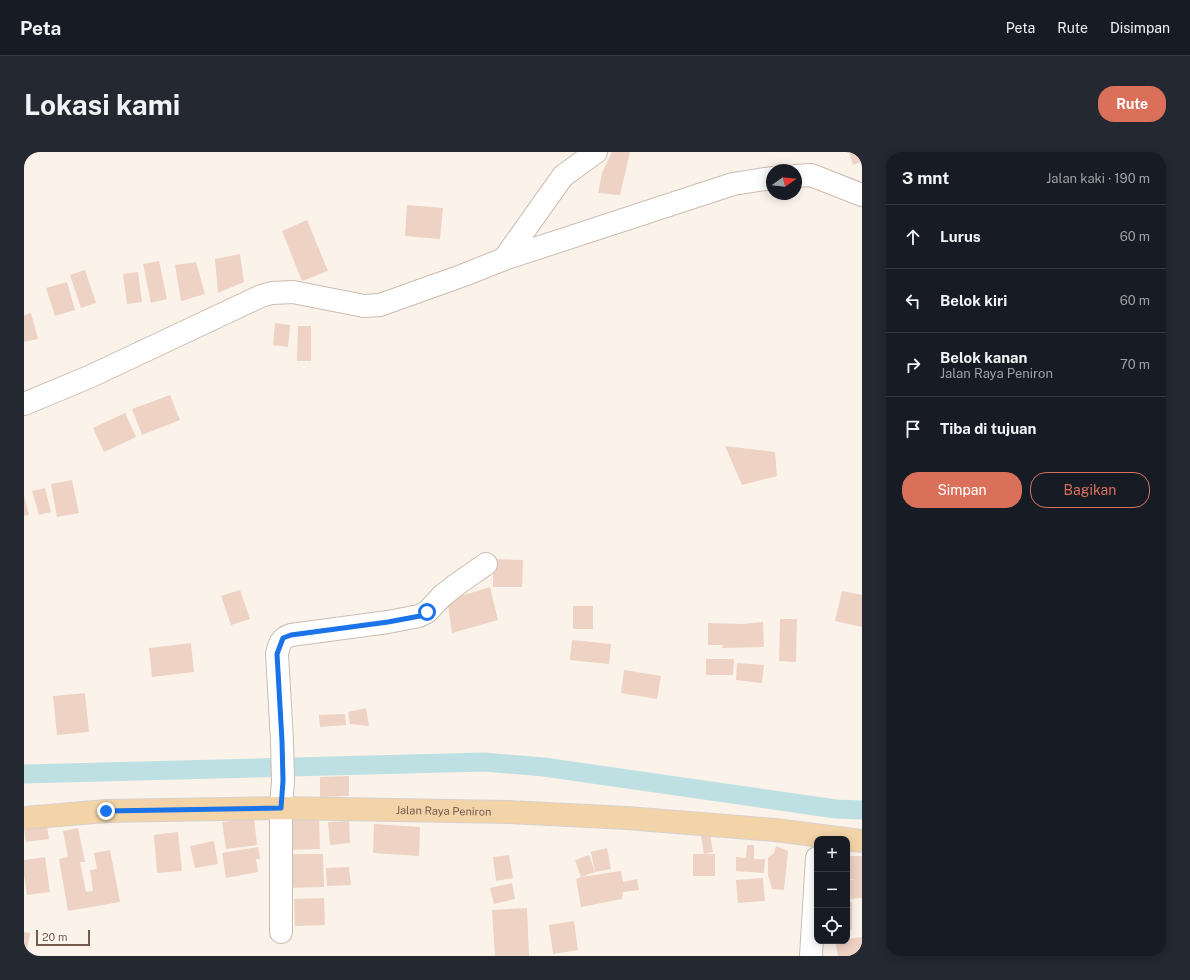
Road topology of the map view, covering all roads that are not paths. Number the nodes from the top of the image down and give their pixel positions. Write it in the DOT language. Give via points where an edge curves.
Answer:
graph roads {
  1 [pos="596,152"];
  2 [pos="802,176"];
  3 [pos="766,179"];
  4 [pos="862,195"];
  5 [pos="504,259"];
  6 [pos="24,404"];
  7 [pos="486,564"];
  8 [pos="281,808"];
  9 [pos="24,818"];
  10 [pos="814,836"];
  11 [pos="850,840"];
  12 [pos="862,841"];
  13 [pos="816,872"];
  14 [pos="281,932"];
  15 [pos="810,956"];
  1 -- 5 [label="street" via="563,176"];
  2 -- 4 [label="street" via="811,175"];
  3 -- 5 [label="street" via="733,184"];
  5 -- 6 [label="street" via="376,306 293,292 261,296 89,377"];
  7 -- 8 [label="street" via="442,596 420,616 283,638 277,654 282,741"];
  8 -- 9 [label="main road, Jalan Raya Peniron" via="106,811"];
  8 -- 10 [label="main road, Jalan Raya Peniron" via="508,812 619,817 775,830"];
  8 -- 14 [label="street"];
  11 -- 12 [label="main road, Jalan Raya Peniron"];
  13 -- 15 [label="street"];
}
